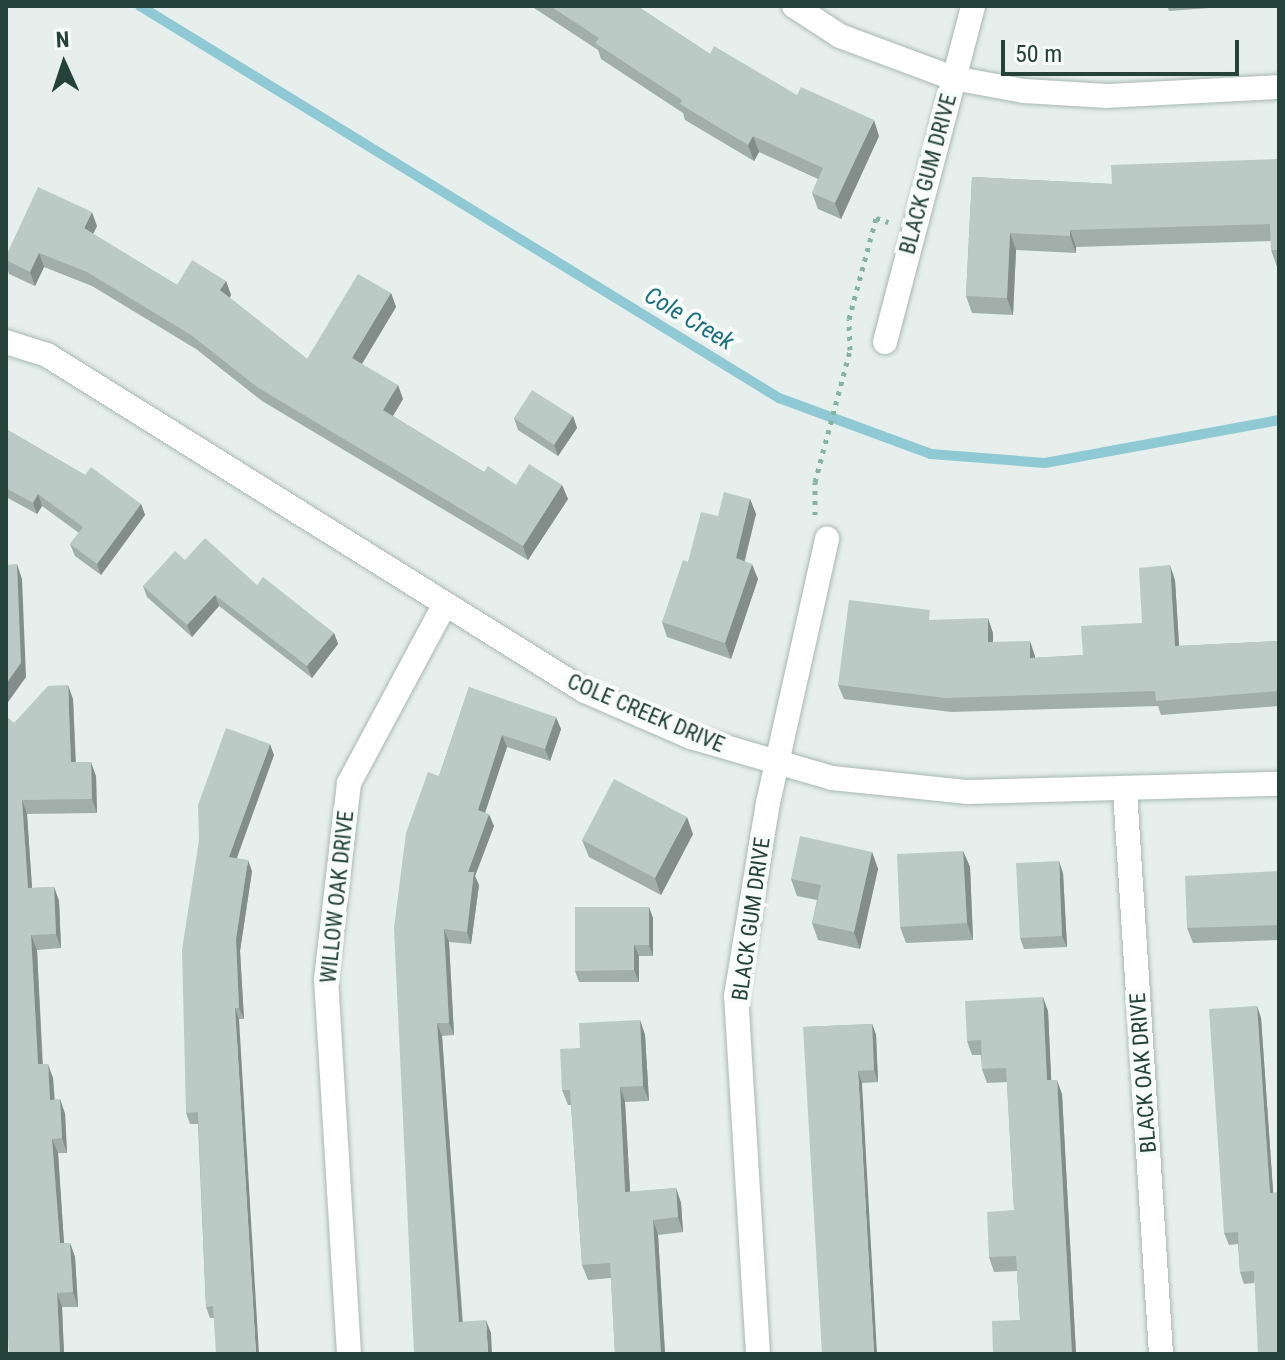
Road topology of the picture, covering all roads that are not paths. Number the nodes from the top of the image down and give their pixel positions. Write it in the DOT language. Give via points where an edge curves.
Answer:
graph roads {
  1 [pos="794,6"];
  2 [pos="973,6"];
  3 [pos="953,78"];
  4 [pos="1279,87"];
  5 [pos="6,342"];
  6 [pos="885,342"];
  7 [pos="827,539"];
  8 [pos="443,608"];
  9 [pos="776,764"];
  10 [pos="1279,784"];
  11 [pos="1125,791"];
  12 [pos="349,1354"];
  13 [pos="758,1354"];
  14 [pos="1161,1354"];
  1 -- 3 [label="street" via="840,36"];
  2 -- 3 [label="street, BLACK GUM DRIVE"];
  3 -- 4 [label="street" via="1024,91 1107,96"];
  3 -- 6 [label="street, BLACK GUM DRIVE"];
  5 -- 8 [label="street, COLE CREEK DRIVE" via="47,355"];
  7 -- 9 [label="street, BLACK GUM DRIVE"];
  8 -- 9 [label="street, COLE CREEK DRIVE" via="585,691 691,737"];
  8 -- 12 [label="street, WILLOW OAK DRIVE" via="349,783 326,979"];
  9 -- 11 [label="street, COLE CREEK DRIVE" via="832,778 968,792"];
  9 -- 13 [label="street, BLACK GUM DRIVE" via="736,996"];
  10 -- 11 [label="street, COLE CREEK DRIVE"];
  11 -- 14 [label="street, BLACK OAK DRIVE"];
}
